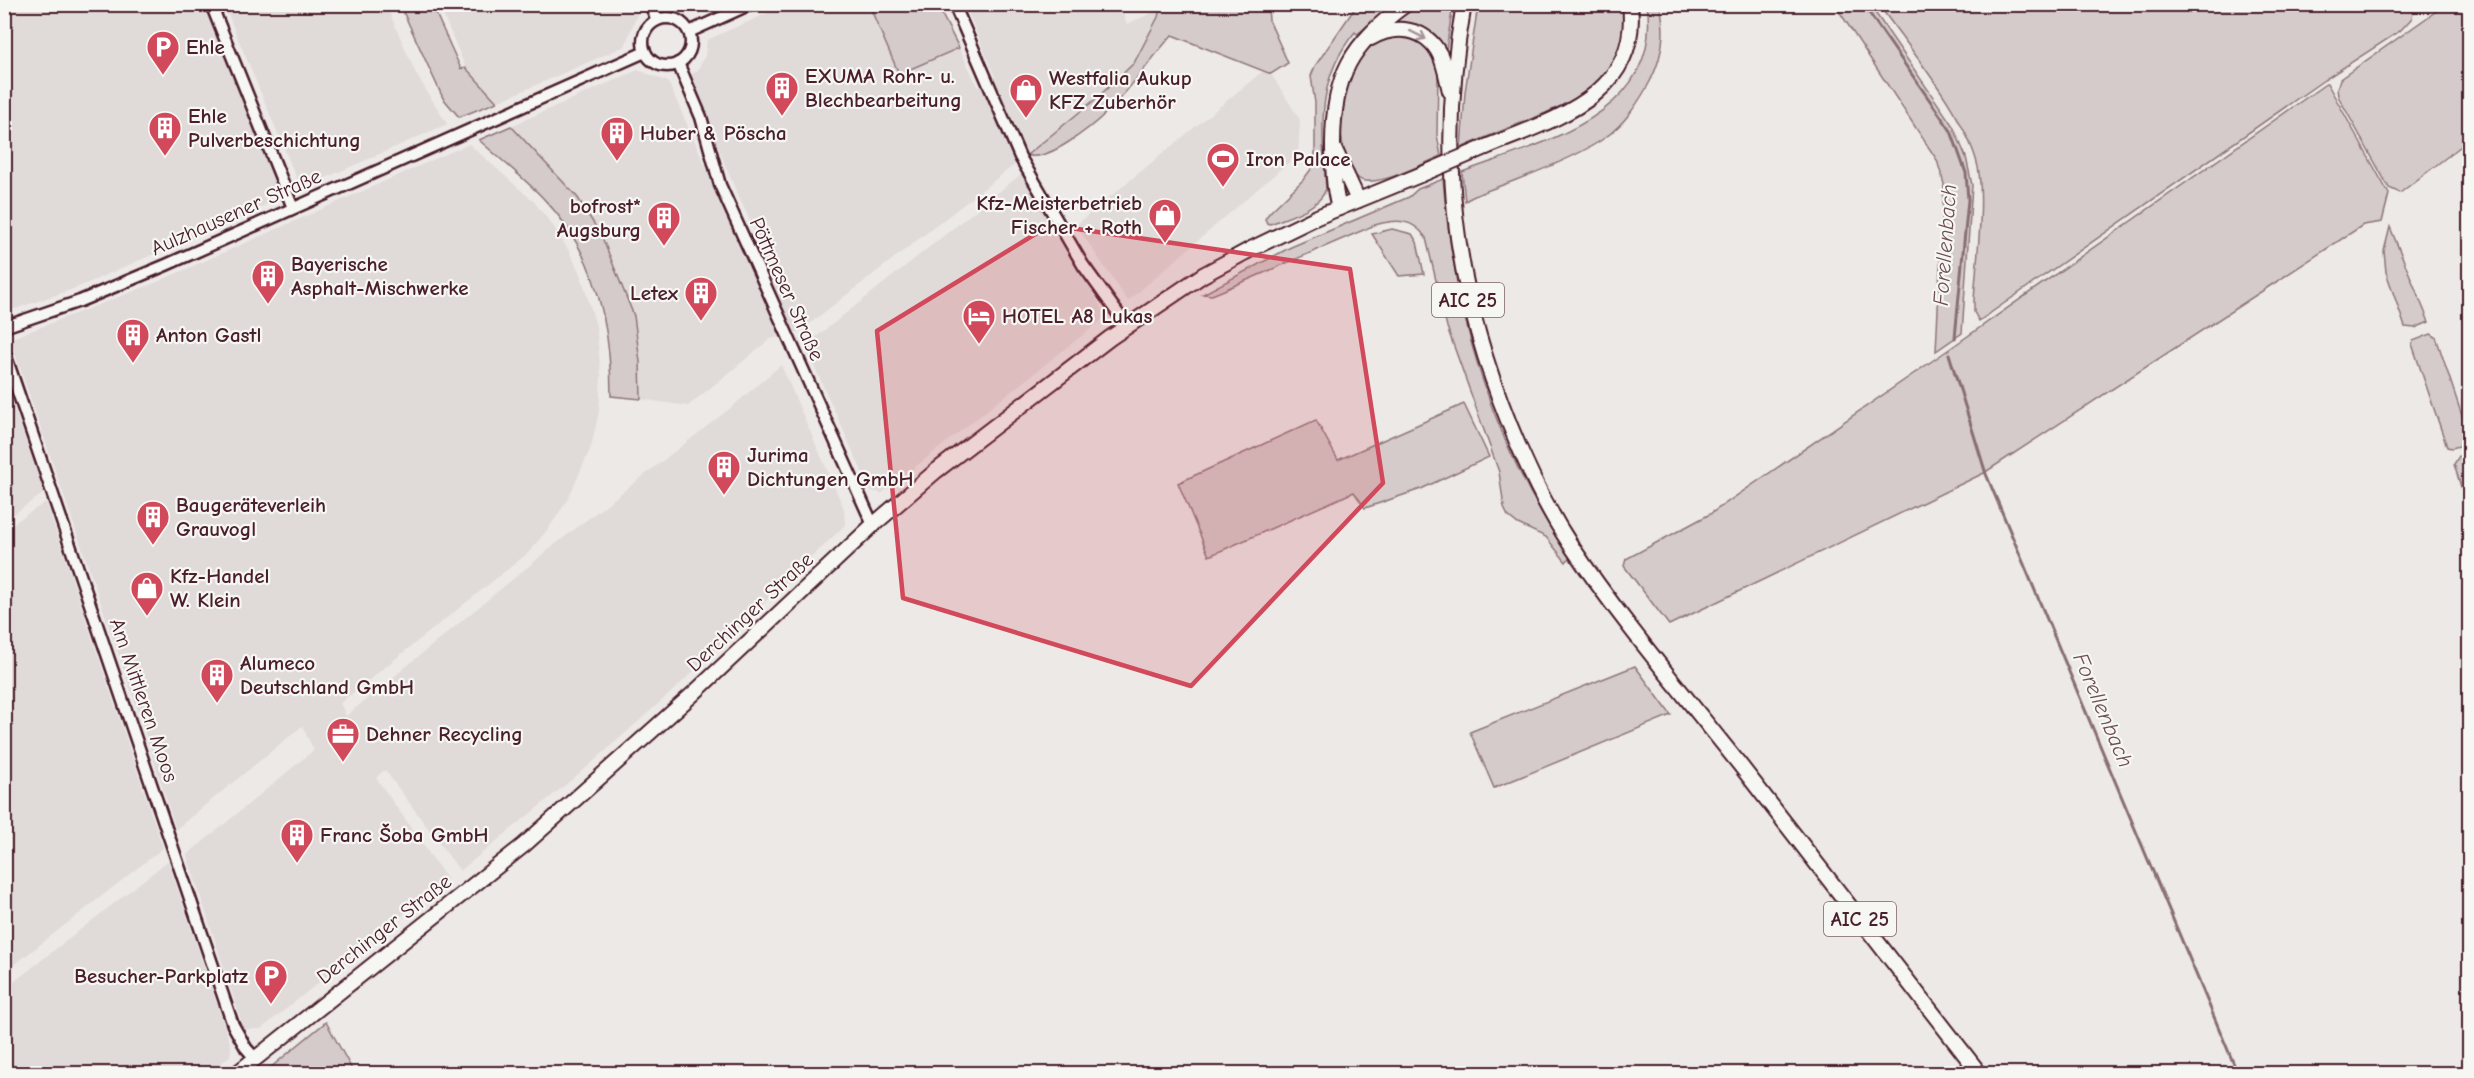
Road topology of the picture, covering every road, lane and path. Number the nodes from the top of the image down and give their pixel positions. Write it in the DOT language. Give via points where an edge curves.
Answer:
graph roads {
  1 [pos="211,4"];
  2 [pos="650,4"];
  3 [pos="751,4"];
  4 [pos="954,4"];
  5 [pos="1406,4"];
  6 [pos="1630,4"];
  7 [pos="1465,7"];
  8 [pos="657,20"];
  9 [pos="689,32"];
  10 [pos="1364,42"];
  11 [pos="645,52"];
  12 [pos="678,63"];
  13 [pos="1452,95"];
  14 [pos="1333,145"];
  15 [pos="1358,200"];
  16 [pos="293,208"];
  17 [pos="1339,208"];
  18 [pos="1127,326"];
  19 [pos="4,327"];
  20 [pos="4,351"];
  21 [pos="873,525"];
  22 [pos="255,1058"];
  23 [pos="236,1074"];
  24 [pos="1980,1074"];
  1 -- 16 [label="street"];
  2 -- 8 [label="street"];
  3 -- 9 [label="street"];
  4 -- 18 [label="street" via="1020,157 1083,265"];
  5 -- 10 [label="main road" via="1380,23"];
  6 -- 15 [label="main road, Derchinger Straße, bridge" via="1632,25 1625,54 1599,92 1562,116"];
  7 -- 13 [label="main road, AIC 25"];
  8 -- 9 [label="street" via="672,18"];
  8 -- 11 [label="street" via="643,37"];
  9 -- 12 [label="street" via="690,46"];
  10 -- 13 [label="main road, one-way" via="1395,28 1416,32 1439,52"];
  10 -- 14 [label="main road" via="1342,75 1336,94"];
  11 -- 12 [label="street" via="659,65"];
  11 -- 16 [label="street, Aulzhausener Straße"];
  12 -- 21 [label="street, Pöttmeser Straße" via="701,117 720,185"];
  13 -- 24 [label="main road, AIC 25" via="1452,205 1471,313 1498,398 1527,468 1570,543 1642,642"];
  14 -- 15 [label="main road"];
  14 -- 17 [label="main road"];
  15 -- 17 [label="main road, Derchinger Straße"];
  16 -- 19 [label="street, Aulzhausener Straße" via="80,301"];
  17 -- 18 [label="main road, Derchinger Straße" via="1220,265"];
  18 -- 21 [label="main road, Derchinger Straße" via="936,471"];
  20 -- 22 [label="street, Am Mittleren Moos" via="233,1025"];
  21 -- 22 [label="main road, Derchinger Straße" via="524,845"];
  22 -- 23 [label="main road, Derchinger Straße"];
}
